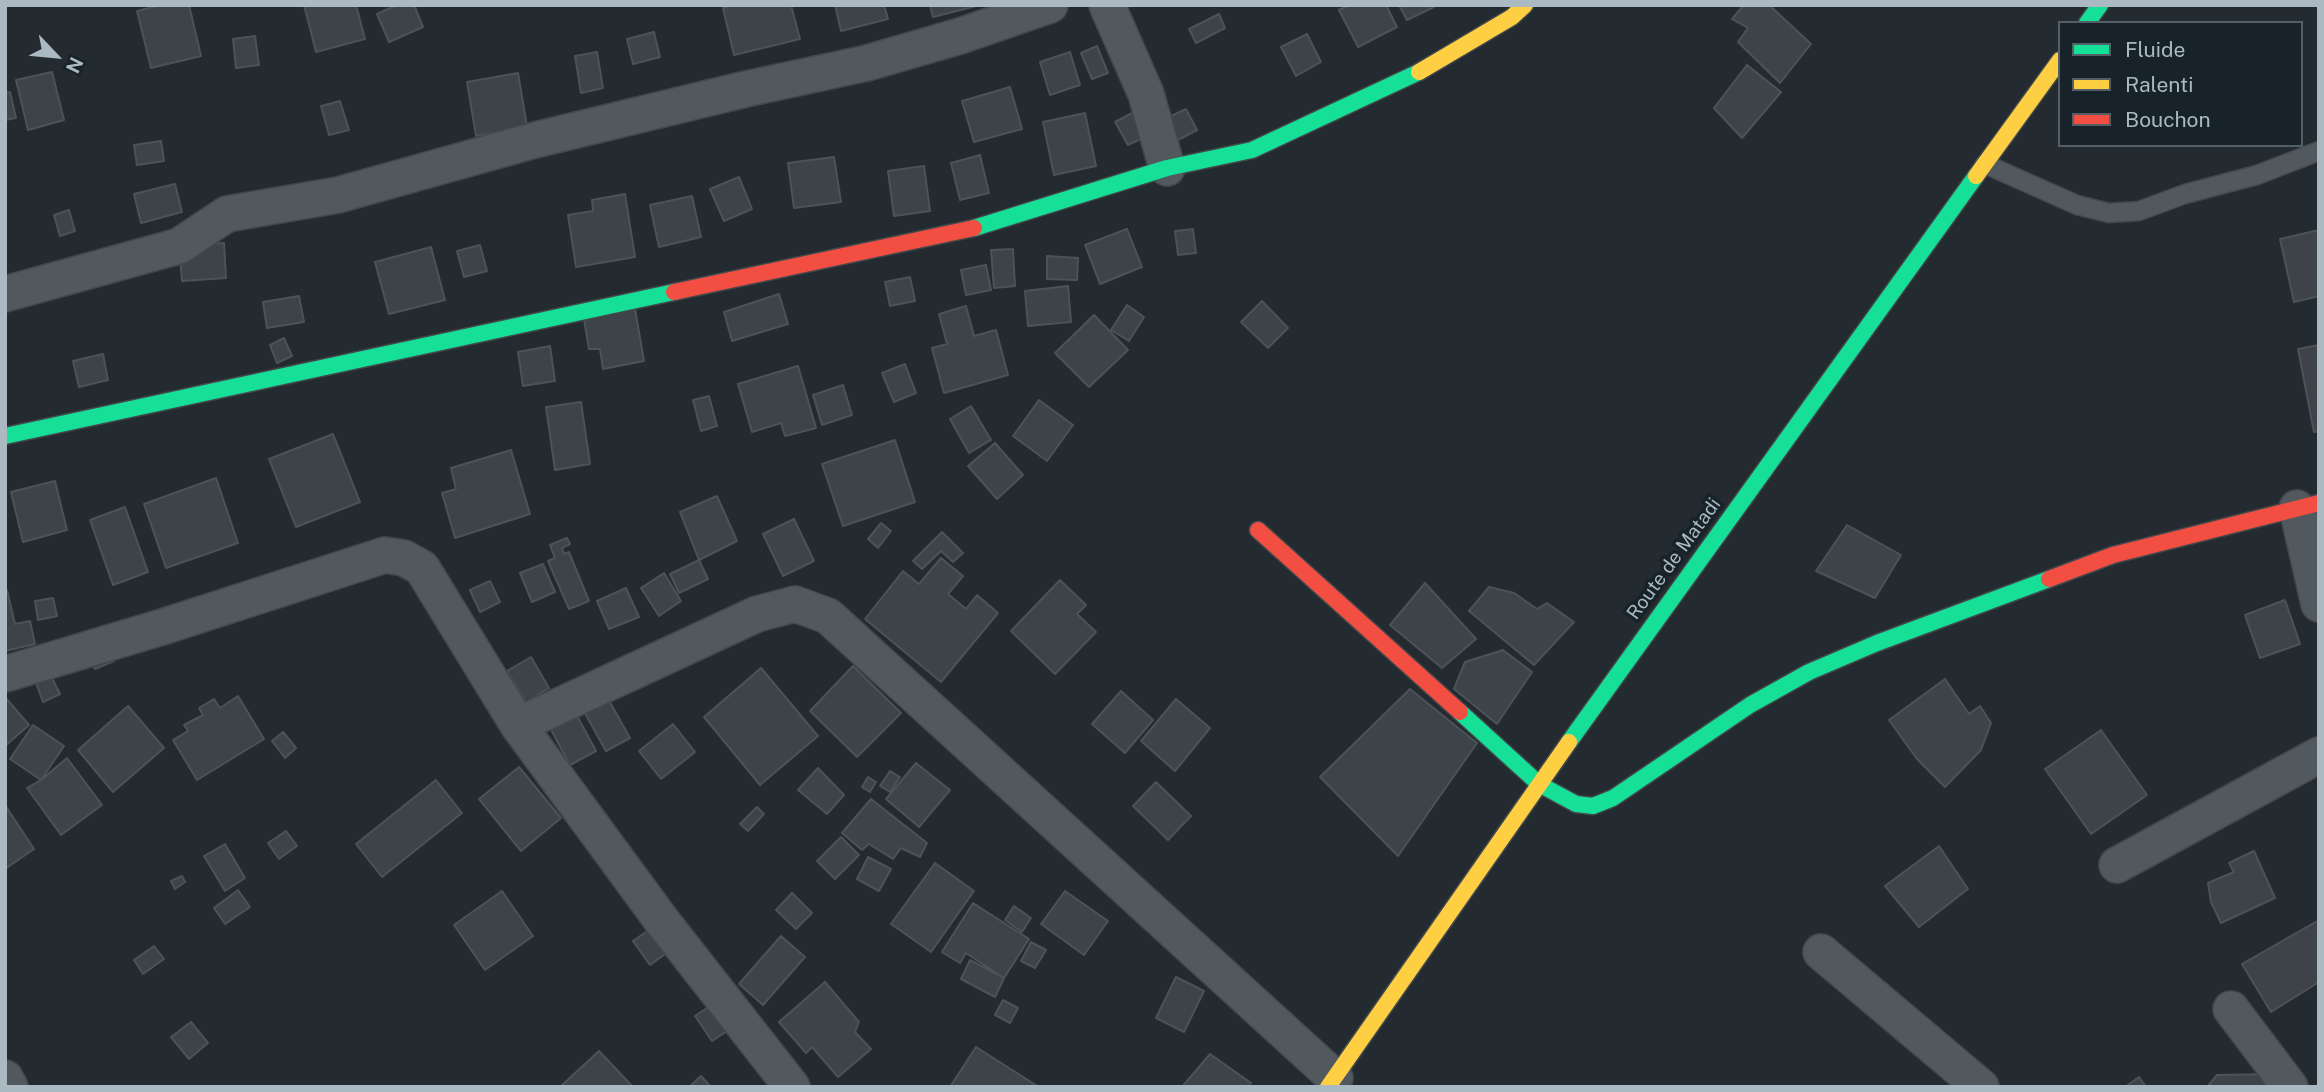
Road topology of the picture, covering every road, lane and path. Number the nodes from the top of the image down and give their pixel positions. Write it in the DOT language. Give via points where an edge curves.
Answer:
graph roads {
  1 [pos="1050,5"];
  2 [pos="1107,5"];
  3 [pos="1525,5"];
  4 [pos="2099,5"];
  5 [pos="2088,21"];
  6 [pos="2058,63"];
  7 [pos="2319,151"];
  8 [pos="1985,164"];
  9 [pos="1167,168"];
  10 [pos="5,294"];
  11 [pos="5,436"];
  12 [pos="2308,505"];
  13 [pos="1258,530"];
  14 [pos="2319,604"];
  15 [pos="5,674"];
  16 [pos="518,725"];
  17 [pos="2319,755"];
  18 [pos="1539,784"];
  19 [pos="2117,865"];
  20 [pos="1821,952"];
  21 [pos="2231,1009"];
  22 [pos="5,1078"];
  23 [pos="1331,1082"];
  24 [pos="10,1087"];
  25 [pos="792,1087"];
  26 [pos="1981,1087"];
  27 [pos="2290,1087"];
  1 -- 10 [label="street" via="867,63 548,136 338,195 227,214 179,246"];
  2 -- 9 [label="street" via="1146,94"];
  3 -- 9 [label="main road" via="1412,76 1252,150"];
  4 -- 5 [label="main road"];
  6 -- 8 [label="main road, Route de Matadi"];
  7 -- 8 [label="lane" via="2139,211 2109,213 2077,205"];
  8 -- 18 [label="main road, Route de Matadi"];
  9 -- 11 [label="main road" via="973,228"];
  12 -- 14 [label="street"];
  12 -- 18 [label="main road" via="2113,555 1877,643 1809,672 1750,705 1613,798 1593,806 1576,804"];
  13 -- 18 [label="main road"];
  15 -- 16 [label="street" via="385,555 422,568"];
  16 -- 23 [label="street" via="757,614 794,604 828,616"];
  16 -- 25 [label="street"];
  17 -- 19 [label="street"];
  18 -- 23 [label="main road, Route de Matadi"];
  20 -- 26 [label="street"];
  21 -- 27 [label="street"];
  22 -- 24 [label="street"];
}
